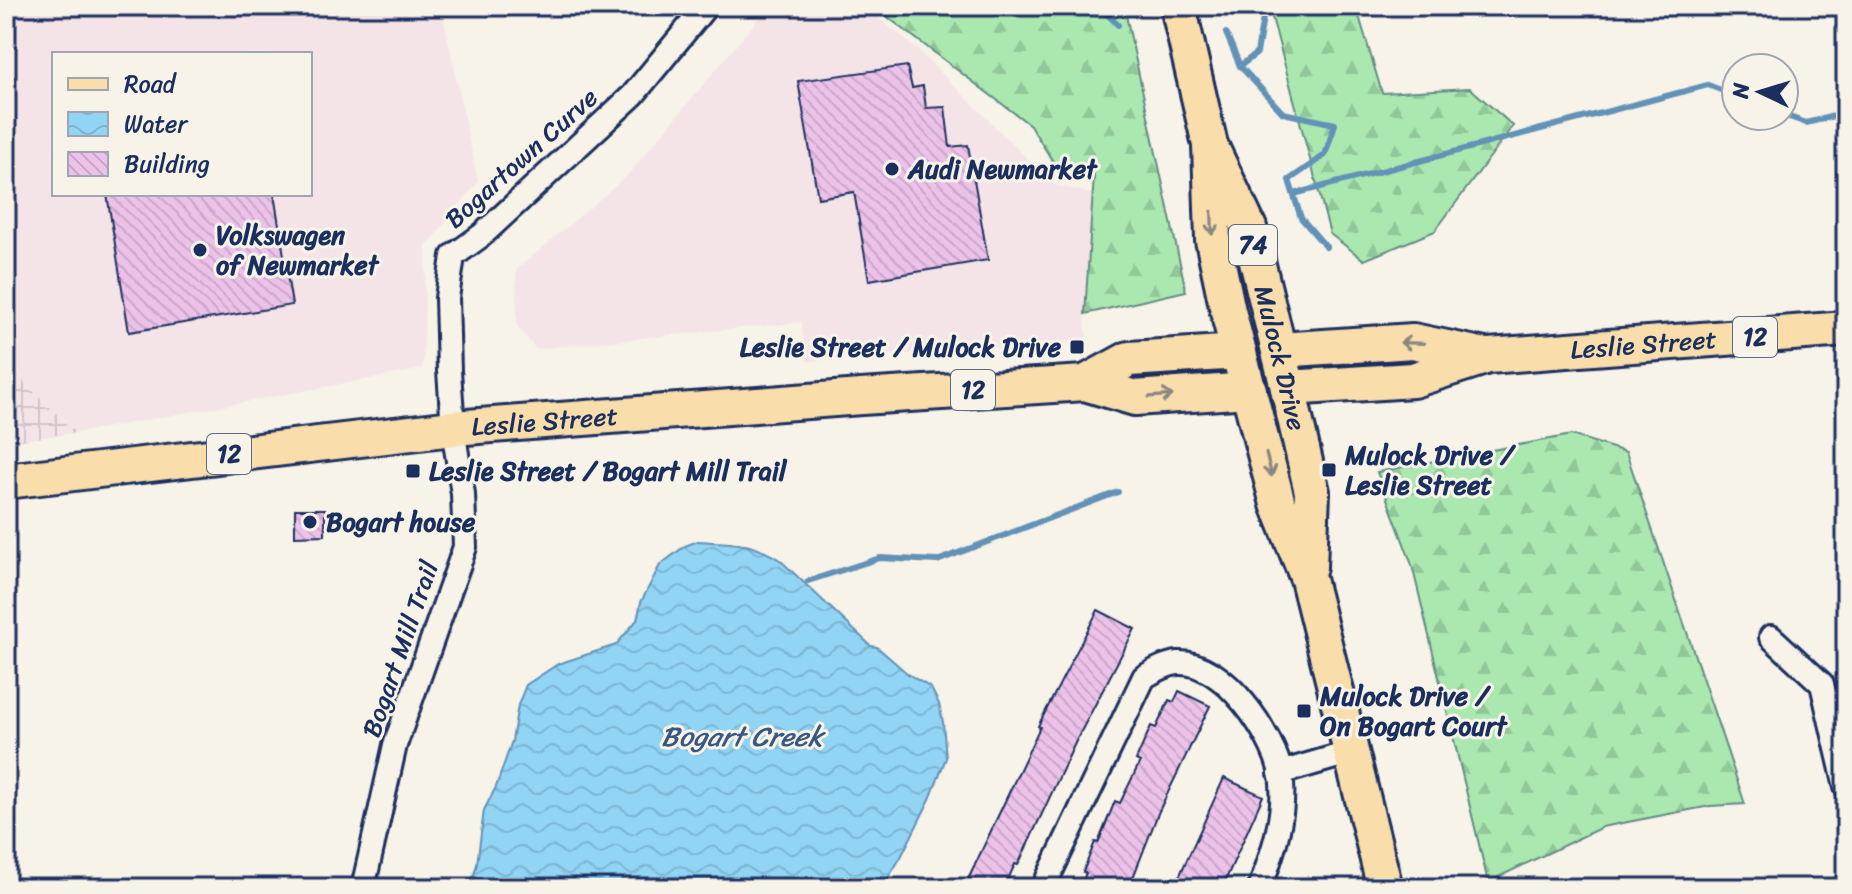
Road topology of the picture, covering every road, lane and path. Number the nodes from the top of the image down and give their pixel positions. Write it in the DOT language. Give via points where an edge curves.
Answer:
graph roads {
  1 [pos="706,6"];
  2 [pos="1178,6"];
  3 [pos="1210,145"];
  4 [pos="1846,329"];
  5 [pos="1279,350"];
  6 [pos="1239,352"];
  7 [pos="1488,356"];
  8 [pos="1085,383"];
  9 [pos="1288,388"];
  10 [pos="1249,390"];
  11 [pos="453,428"];
  12 [pos="6,481"];
  13 [pos="1308,579"];
  14 [pos="1771,637"];
  15 [pos="1352,752"];
  16 [pos="1280,773"];
  17 [pos="1846,787"];
  18 [pos="363,888"];
  19 [pos="1043,888"];
  20 [pos="1260,888"];
  21 [pos="1385,888"];
  1 -- 11 [label="street, Bogartown Curve" via="633,95 453,256 447,298"];
  2 -- 3 [label="main road, Mulock Drive / 74"];
  3 -- 5 [label="main road, Mulock Drive / 74" via="1249,228"];
  3 -- 6 [label="main road, Mulock Drive / 74, one-way" via="1213,240"];
  4 -- 7 [label="main road, Leslie Street / 12"];
  7 -- 5 [label="main road, Leslie Street / 12, one-way" via="1413,341"];
  5 -- 9 [label="main road, Mulock Drive / 74"];
  6 -- 8 [label="main road, Leslie Street / 12" via="1129,359"];
  6 -- 10 [label="main road, Mulock Drive / 74"];
  7 -- 9 [label="main road, Leslie Street / 12" via="1413,380"];
  8 -- 10 [label="main road, Leslie Street / 12, one-way" via="1135,398"];
  8 -- 11 [label="main road, Leslie Street / 12"];
  9 -- 13 [label="main road, Mulock Drive / 74" via="1312,492"];
  10 -- 13 [label="main road, Mulock Drive / 74, one-way" via="1278,504"];
  11 -- 12 [label="main road, Leslie Street / 12"];
  11 -- 18 [label="street, Bogart Mill Trail" via="465,547 395,745"];
  13 -- 15 [label="main road, Mulock Drive / 74"];
  14 -- 17 [label="street" via="1822,684"];
  15 -- 16 [label="street"];
  15 -- 21 [label="main road, Mulock Drive / 74"];
  16 -- 19 [label="street" via="1258,719 1236,693 1198,667 1178,663 1158,669 1144,677"];
  16 -- 20 [label="street" via="1275,848"];
}
